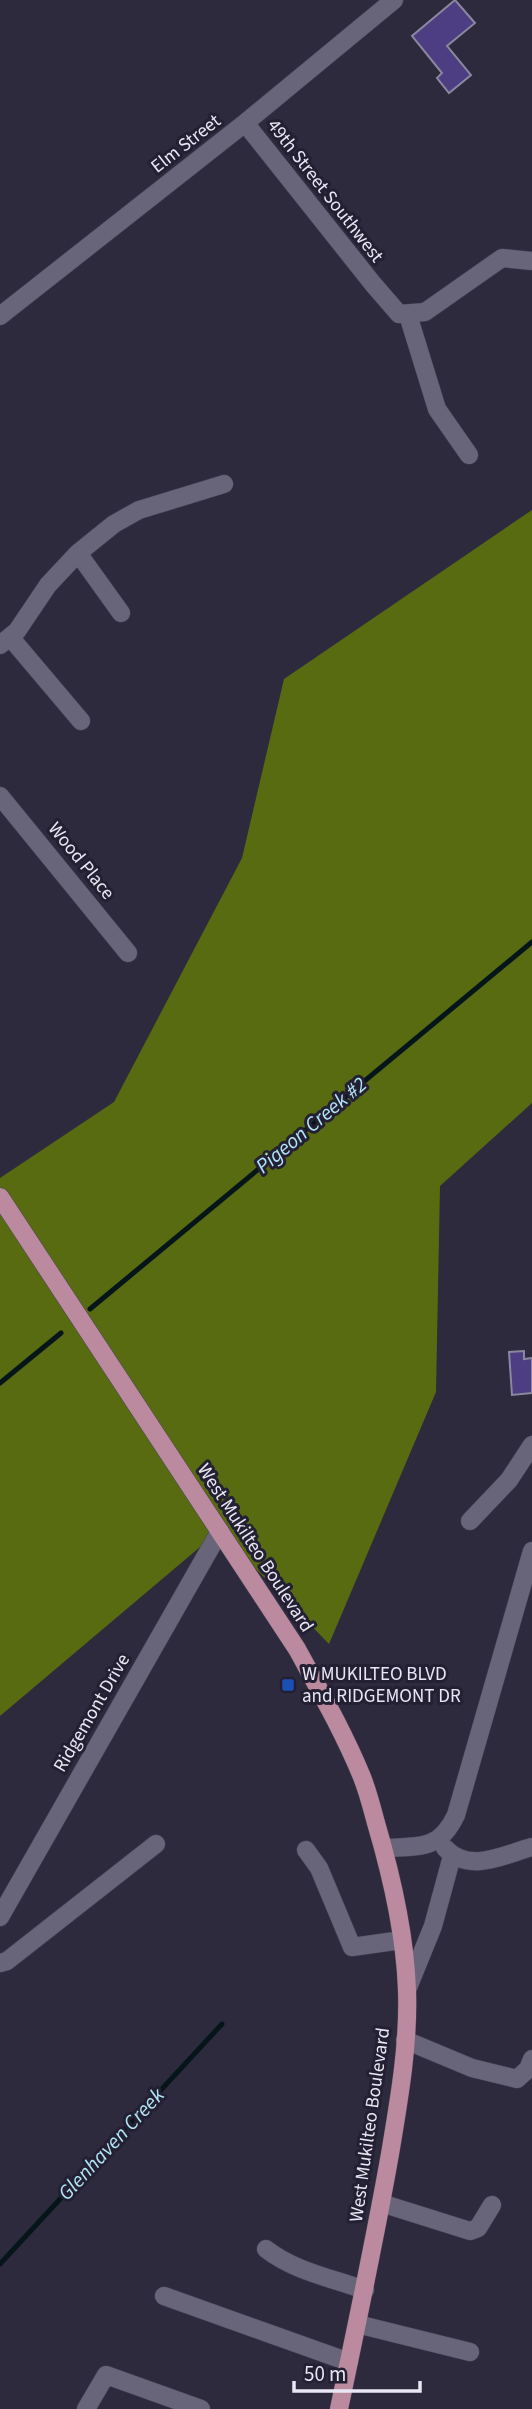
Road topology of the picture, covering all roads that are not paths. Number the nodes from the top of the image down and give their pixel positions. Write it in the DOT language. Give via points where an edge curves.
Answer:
graph roads {
  1 [pos="394,0"];
  2 [pos="245,123"];
  3 [pos="532,261"];
  4 [pos="408,315"];
  5 [pos="0,316"];
  6 [pos="469,455"];
  7 [pos="224,484"];
  8 [pos="78,553"];
  9 [pos="121,613"];
  10 [pos="5,641"];
  11 [pos="81,721"];
  12 [pos="0,796"];
  13 [pos="128,953"];
  14 [pos="0,1197"];
  15 [pos="532,1445"];
  16 [pos="470,1521"];
  17 [pos="219,1531"];
  18 [pos="532,1551"];
  19 [pos="438,1841"];
  20 [pos="156,1844"];
  21 [pos="532,1847"];
  22 [pos="384,1848"];
  23 [pos="306,1850"];
  24 [pos="452,1856"];
  25 [pos="0,1917"];
  26 [pos="402,1940"];
  27 [pos="0,1963"];
  28 [pos="407,1990"];
  29 [pos="405,2040"];
  30 [pos="532,2059"];
  31 [pos="382,2203"];
  32 [pos="492,2205"];
  33 [pos="266,2249"];
  34 [pos="365,2290"];
  35 [pos="164,2296"];
  36 [pos="357,2324"];
  37 [pos="470,2352"];
  38 [pos="349,2362"];
  39 [pos="86,2409"];
  40 [pos="201,2409"];
  41 [pos="339,2409"];
  1 -- 2 [label="street, Elm Street"];
  2 -- 4 [label="street, 49th Street Southwest" via="373,284 400,314"];
  2 -- 5 [label="street, Elm Street"];
  3 -- 4 [label="street" via="502,258 425,312"];
  4 -- 6 [label="street" via="437,409"];
  7 -- 8 [label="street" via="139,510"];
  8 -- 9 [label="street"];
  8 -- 10 [label="street"];
  10 -- 11 [label="street"];
  12 -- 13 [label="street, Wood Place"];
  14 -- 17 [label="main road, West Mukilteo Boulevard"];
  15 -- 16 [label="street" via="509,1480"];
  17 -- 22 [label="main road, West Mukilteo Boulevard" via="297,1650 334,1717 363,1779"];
  17 -- 25 [label="street, Ridgemont Drive"];
  18 -- 19 [label="street" via="456,1815"];
  19 -- 22 [label="street"];
  19 -- 24 [label="street"];
  20 -- 27 [label="street"];
  21 -- 24 [label="street" via="481,1862"];
  22 -- 26 [label="main road, West Mukilteo Boulevard"];
  23 -- 26 [label="street" via="319,1868 352,1947"];
  24 -- 28 [label="street" via="433,1926"];
  26 -- 28 [label="main road, West Mukilteo Boulevard"];
  28 -- 29 [label="main road, West Mukilteo Boulevard"];
  29 -- 30 [label="street" via="472,2068 517,2079"];
  29 -- 31 [label="main road, West Mukilteo Boulevard"];
  31 -- 32 [label="street" via="470,2231 478,2228"];
  31 -- 34 [label="main road, West Mukilteo Boulevard"];
  33 -- 34 [label="street" via="292,2265"];
  34 -- 36 [label="main road, West Mukilteo Boulevard"];
  35 -- 38 [label="street"];
  36 -- 37 [label="street"];
  36 -- 38 [label="main road, West Mukilteo Boulevard"];
  38 -- 41 [label="main road, West Mukilteo Boulevard"];
  39 -- 40 [label="street" via="106,2375"];
}
